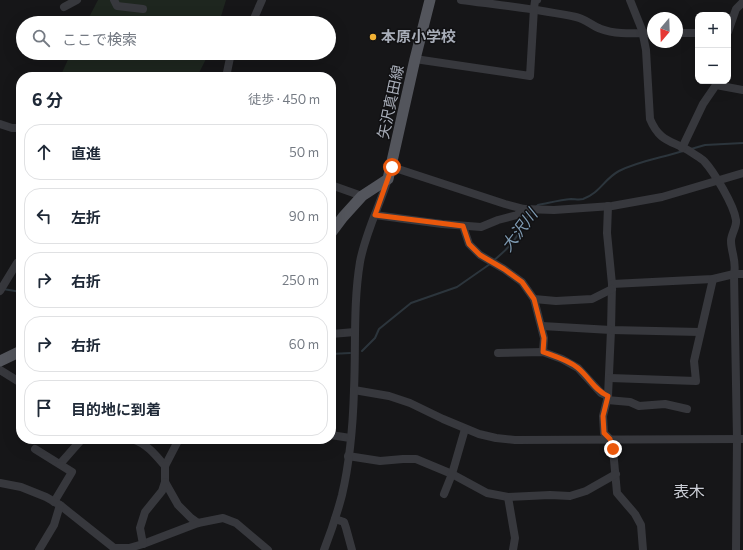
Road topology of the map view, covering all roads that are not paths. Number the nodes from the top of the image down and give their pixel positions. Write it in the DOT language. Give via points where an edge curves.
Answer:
graph roads {
  1 [pos="76,0"];
  2 [pos="114,0"];
  3 [pos="262,0"];
  4 [pos="430,0"];
  5 [pos="460,0"];
  6 [pos="630,0"];
  7 [pos="535,2"];
  8 [pos="743,2"];
  9 [pos="64,7"];
  10 [pos="143,9"];
  11 [pos="255,16"];
  12 [pos="731,23"];
  13 [pos="642,33"];
  14 [pos="647,33"];
  15 [pos="683,33"];
  16 [pos="695,33"];
  17 [pos="415,59"];
  18 [pos="230,60"];
  19 [pos="227,72"];
  20 [pos="743,90"];
  21 [pos="0,124"];
  22 [pos="16,128"];
  23 [pos="682,148"];
  24 [pos="392,167"];
  25 [pos="743,172"];
  26 [pos="388,179"];
  27 [pos="717,180"];
  28 [pos="336,187"];
  29 [pos="362,196"];
  30 [pos="608,206"];
  31 [pos="524,209"];
  32 [pos="375,215"];
  33 [pos="336,226"];
  34 [pos="463,226"];
  35 [pos="16,265"];
  36 [pos="734,274"];
  37 [pos="743,274"];
  38 [pos="712,279"];
  39 [pos="612,287"];
  40 [pos="1,290"];
  41 [pos="534,299"];
  42 [pos="542,326"];
  43 [pos="611,330"];
  44 [pos="355,332"];
  45 [pos="700,332"];
  46 [pos="336,334"];
  47 [pos="543,352"];
  48 [pos="16,353"];
  49 [pos="498,353"];
  50 [pos="739,360"];
  51 [pos="0,361"];
  52 [pos="0,370"];
  53 [pos="610,378"];
  54 [pos="16,380"];
  55 [pos="354,390"];
  56 [pos="607,398"];
  57 [pos="687,410"];
  58 [pos="465,429"];
  59 [pos="336,436"];
  60 [pos="350,438"];
  61 [pos="610,439"];
  62 [pos="740,439"];
  63 [pos="76,444"];
  64 [pos="143,444"];
  65 [pos="176,444"];
  66 [pos="35,449"];
  67 [pos="348,456"];
  68 [pos="60,464"];
  69 [pos="165,466"];
  70 [pos="452,474"];
  71 [pos="616,474"];
  72 [pos="165,482"];
  73 [pos="0,484"];
  74 [pos="444,494"];
  75 [pos="508,497"];
  76 [pos="57,503"];
  77 [pos="335,519"];
  78 [pos="198,523"];
  79 [pos="143,546"];
  80 [pos="39,550"];
  81 [pos="268,550"];
  82 [pos="324,550"];
  83 [pos="352,550"];
  84 [pos="513,550"];
  85 [pos="643,550"];
  86 [pos="736,550"];
  1 -- 9 [label="street"];
  2 -- 10 [label="street" via="117,6"];
  3 -- 11 [label="street"];
  4 -- 17 [label="main road, 矢沢真田線"];
  5 -- 7 [label="street"];
  6 -- 13 [label="street"];
  7 -- 13 [label="street" via="580,17 601,29"];
  7 -- 17 [label="street" via="530,76"];
  8 -- 12 [label="street" via="736,8"];
  13 -- 14 [label="street"];
  13 -- 23 [label="street" via="646,50 650,119 657,133"];
  15 -- 16 [label="street"];
  17 -- 24 [label="main road, 矢沢真田線"];
  18 -- 19 [label="street"];
  20 -- 23 [label="street" via="716,85 703,104"];
  21 -- 22 [label="street"];
  23 -- 27 [label="street" via="703,161"];
  24 -- 26 [label="main road, 矢沢真田線"];
  24 -- 31 [label="street"];
  25 -- 27 [label="street"];
  26 -- 29 [label="main road"];
  26 -- 32 [label="street"];
  27 -- 30 [label="street" via="662,197"];
  27 -- 36 [label="street" via="734,212 736,222 731,241 736,267"];
  28 -- 29 [label="street"];
  29 -- 33 [label="main road"];
  30 -- 31 [label="street" via="554,210"];
  30 -- 39 [label="street"];
  31 -- 34 [label="street" via="518,215 481,227"];
  32 -- 34 [label="street"];
  32 -- 44 [label="street" via="360,262"];
  34 -- 41 [label="street" via="469,244 480,255 522,282"];
  35 -- 40 [label="street"];
  36 -- 37 [label="street"];
  36 -- 38 [label="street"];
  36 -- 50 [label="street"];
  38 -- 39 [label="street"];
  38 -- 45 [label="street"];
  39 -- 41 [label="street" via="592,299"];
  39 -- 43 [label="street"];
  41 -- 42 [label="street"];
  42 -- 43 [label="street"];
  42 -- 47 [label="street"];
  43 -- 45 [label="street"];
  43 -- 53 [label="street"];
  44 -- 46 [label="street"];
  44 -- 55 [label="street"];
  45 -- 53 [label="street" via="694,361 696,381"];
  47 -- 49 [label="street"];
  47 -- 56 [label="street" via="578,368"];
  48 -- 51 [label="main road"];
  50 -- 62 [label="street"];
  52 -- 54 [label="street"];
  53 -- 56 [label="street"];
  55 -- 58 [label="street" via="389,396 410,403"];
  55 -- 60 [label="street"];
  56 -- 57 [label="street" via="639,406 665,404"];
  56 -- 61 [label="street" via="603,416 604,433"];
  58 -- 61 [label="street" via="496,438 515,440"];
  58 -- 70 [label="street"];
  59 -- 60 [label="street"];
  60 -- 67 [label="street"];
  61 -- 62 [label="street"];
  61 -- 71 [label="street"];
  62 -- 86 [label="street"];
  63 -- 68 [label="street"];
  64 -- 69 [label="street"];
  65 -- 69 [label="street"];
  66 -- 68 [label="street"];
  67 -- 70 [label="street" via="380,461 416,459"];
  67 -- 77 [label="street" via="342,495"];
  68 -- 76 [label="street" via="72,472"];
  69 -- 72 [label="street"];
  70 -- 74 [label="street"];
  70 -- 75 [label="street" via="487,493"];
  71 -- 75 [label="street" via="586,491 570,496"];
  71 -- 85 [label="street" via="617,493 641,525"];
  72 -- 78 [label="street" via="178,505"];
  72 -- 79 [label="street" via="162,491 146,512 140,528"];
  73 -- 76 [label="street" via="21,487"];
  75 -- 84 [label="street" via="515,538"];
  76 -- 79 [label="street" via="114,548"];
  76 -- 80 [label="street" via="54,525"];
  77 -- 82 [label="street"];
  77 -- 83 [label="street" via="344,522"];
  78 -- 79 [label="street"];
  78 -- 81 [label="street" via="223,518 236,523"];
}
